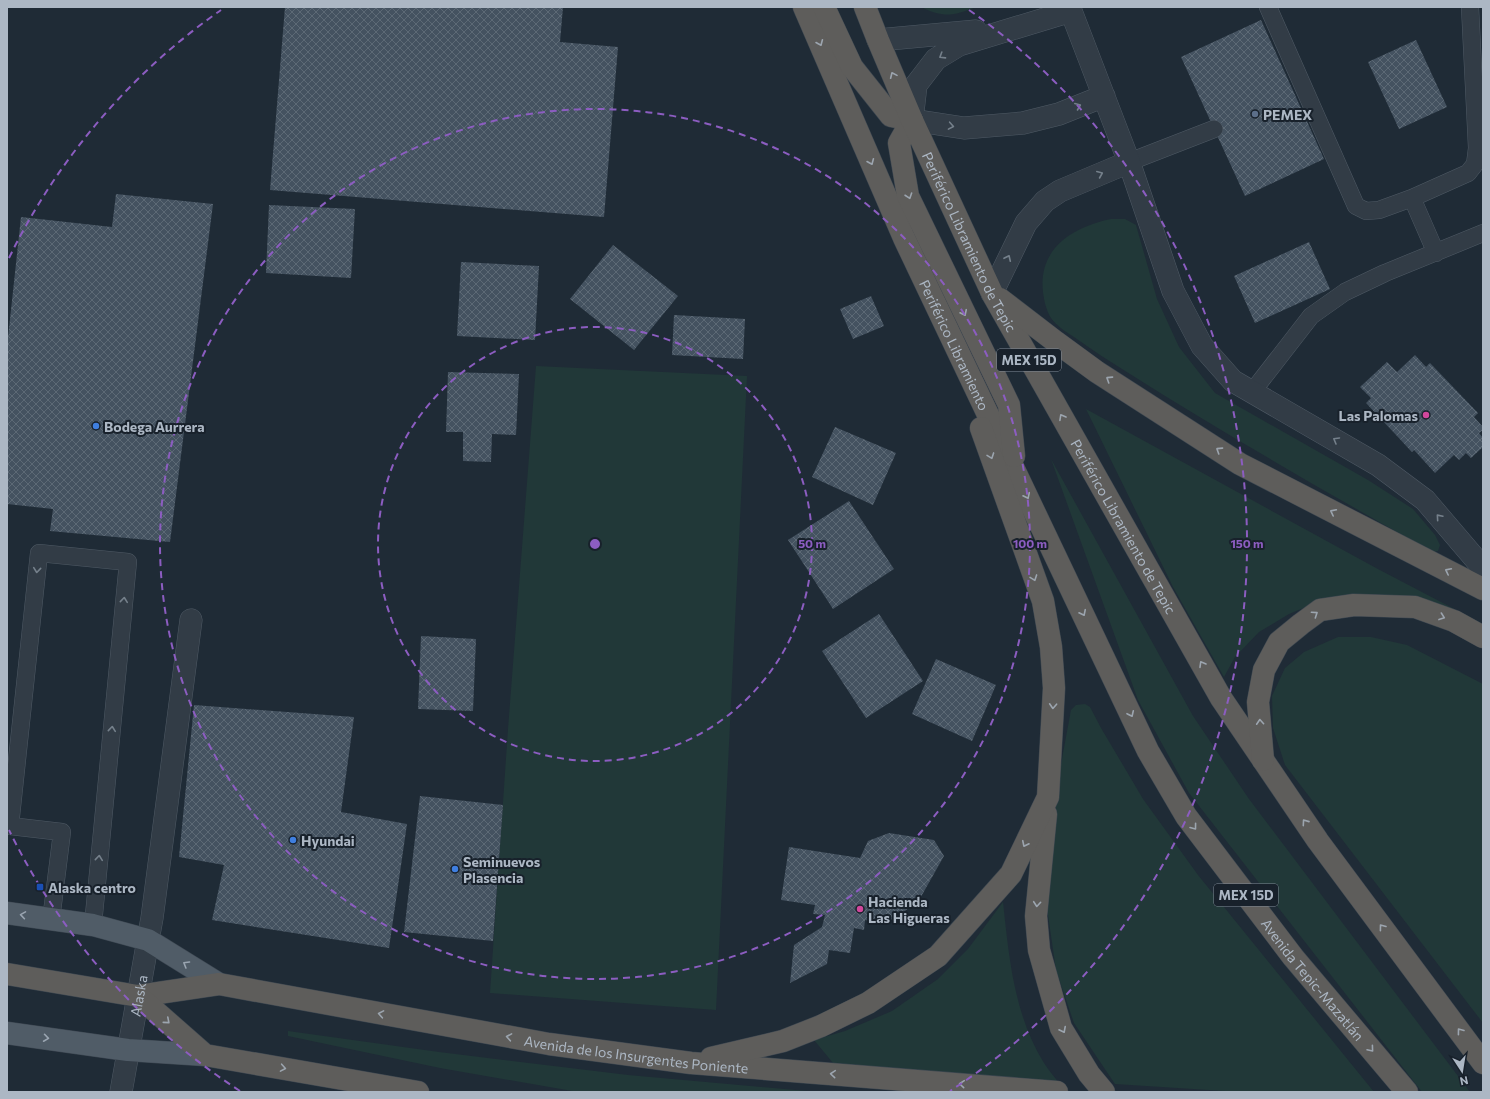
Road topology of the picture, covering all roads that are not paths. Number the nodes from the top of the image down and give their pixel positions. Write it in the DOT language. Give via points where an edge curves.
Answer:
graph roads {
  1 [pos="804,7"];
  2 [pos="824,7"];
  3 [pos="865,7"];
  4 [pos="1268,7"];
  5 [pos="1470,7"];
  6 [pos="1074,9"];
  7 [pos="1017,27"];
  8 [pos="878,40"];
  9 [pos="1104,96"];
  10 [pos="912,120"];
  11 [pos="1214,129"];
  12 [pos="1129,162"];
  13 [pos="1412,198"];
  14 [pos="1483,233"];
  15 [pos="910,250"];
  16 [pos="1436,252"];
  17 [pos="992,293"];
  18 [pos="1252,392"];
  19 [pos="1016,474"];
  20 [pos="1483,568"];
  21 [pos="1483,589"];
  22 [pos="191,620"];
  23 [pos="1483,637"];
  24 [pos="1114,678"];
  25 [pos="1263,761"];
  26 [pos="1048,797"];
  27 [pos="7,913"];
  28 [pos="51,920"];
  29 [pos="93,925"];
  30 [pos="148,940"];
  31 [pos="7,974"];
  32 [pos="219,984"];
  33 [pos="138,996"];
  34 [pos="7,1033"];
  35 [pos="128,1050"];
  36 [pos="205,1055"];
  37 [pos="691,1063"];
  38 [pos="1483,1063"];
  39 [pos="121,1092"];
  40 [pos="418,1092"];
  41 [pos="1057,1092"];
  42 [pos="1104,1092"];
  43 [pos="1407,1092"];
  1 -- 15 [label="highway, Periférico Libramiento / MEX 15D, one-way"];
  2 -- 10 [label="highway" via="852,67 891,116"];
  3 -- 8 [label="highway, Periférico Libramiento de Tepic / MEX 15D"];
  4 -- 13 [label="lane" via="1302,96 1356,206 1366,211 1379,210"];
  5 -- 13 [label="lane" via="1477,148 1475,164 1468,173"];
  6 -- 7 [label="street"];
  6 -- 9 [label="street"];
  7 -- 8 [label="street"];
  7 -- 10 [label="street, one-way" via="959,45 936,59 916,85"];
  10 -- 8 [label="highway, Periférico Libramiento de Tepic / MEX 15D, one-way"];
  10 -- 9 [label="street, one-way" via="964,128 1023,123 1059,114"];
  9 -- 12 [label="street"];
  10 -- 17 [label="highway, Periférico Libramiento de Tepic / MEX 15D"];
  10 -- 19 [label="highway, one-way" via="899,143 908,196 1009,405"];
  11 -- 12 [label="lane"];
  17 -- 12 [label="street, one-way" via="1026,223 1045,201 1060,190"];
  12 -- 18 [label="street" via="1173,291 1202,346 1234,381"];
  13 -- 16 [label="lane"];
  14 -- 16 [label="lane"];
  15 -- 19 [label="highway, Periférico Libramiento / MEX 15D"];
  15 -- 26 [label="highway, one-way" via="965,382 1043,602 1051,647 1054,688"];
  16 -- 18 [label="lane" via="1345,292 1311,316"];
  21 -- 17 [label="highway, one-way" via="1240,464 1097,372"];
  25 -- 17 [label="highway, Periférico Libramiento de Tepic / MEX 15D, one-way" via="1221,698"];
  20 -- 18 [label="street, one-way" via="1425,500 1378,465"];
  19 -- 24 [label="highway, Periférico Libramiento / MEX 15D, one-way"];
  22 -- 30 [label="street, Alaska"];
  25 -- 23 [label="highway, one-way" via="1258,702 1264,670 1279,642 1320,610 1354,605 1415,607 1454,621"];
  24 -- 43 [label="highway, Avenida Tepic-Mazatlán / MEX 15D, one-way" via="1148,751 1186,816 1293,957"];
  38 -- 25 [label="highway, MEX 15D, one-way" via="1318,841"];
  26 -- 37 [label="highway, one-way" via="1011,874 938,956 868,1003 821,1026 783,1041"];
  26 -- 42 [label="highway, one-way" via="1036,916 1039,950 1061,1028 1089,1074"];
  28 -- 27 [label="main road, Avenida de los Insurgentes Poniente, one-way"];
  28 -- 29 [label="main road, Avenida de los Insurgentes Poniente"];
  29 -- 28 [label="lane, one-way" via="128,562 39,553 10,826 62,832"];
  29 -- 30 [label="main road, Avenida de los Insurgentes Poniente"];
  32 -- 30 [label="main road, Avenida de los Insurgentes Poniente, one-way"];
  30 -- 33 [label="street, Alaska"];
  31 -- 33 [label="highway, Avenida de los Insurgentes Poniente"];
  32 -- 33 [label="highway, Avenida de los Insurgentes Poniente"];
  37 -- 32 [label="highway, Avenida de los Insurgentes Poniente, one-way" via="549,1044"];
  33 -- 35 [label="street, Alaska"];
  33 -- 36 [label="highway, one-way"];
  34 -- 35 [label="main road, one-way"];
  35 -- 36 [label="main road"];
  35 -- 39 [label="street, Alaska"];
  36 -- 40 [label="highway, one-way"];
  41 -- 37 [label="highway, Avenida de los Insurgentes Poniente, one-way"];
}
